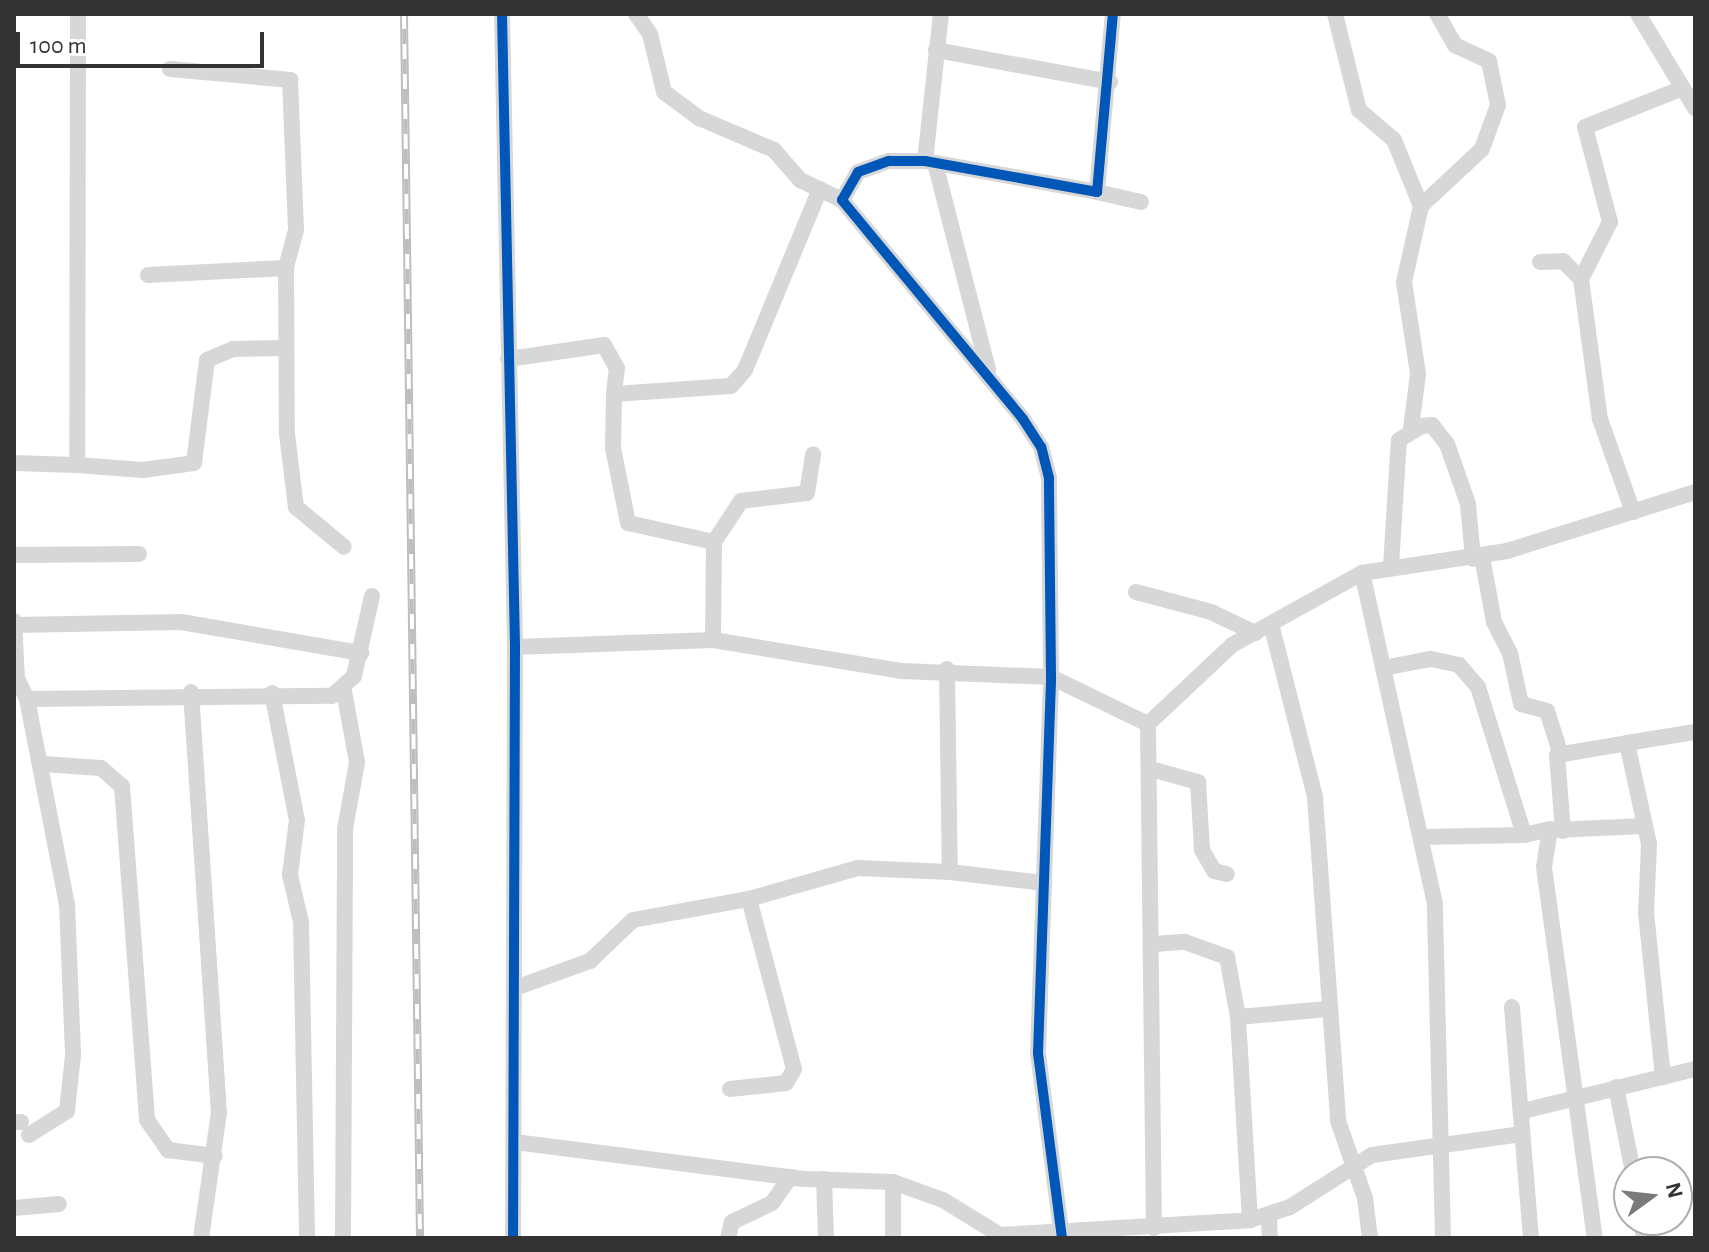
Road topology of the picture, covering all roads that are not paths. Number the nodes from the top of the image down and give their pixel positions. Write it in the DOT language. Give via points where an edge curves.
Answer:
graph roads {
  1 [pos="78,14"];
  2 [pos="502,14"];
  3 [pos="636,14"];
  4 [pos="941,14"];
  5 [pos="1113,14"];
  6 [pos="1335,14"];
  7 [pos="1437,14"];
  8 [pos="1638,14"];
  9 [pos="936,50"];
  10 [pos="170,69"];
  11 [pos="1110,82"];
  12 [pos="1683,88"];
  13 [pos="1695,108"];
  14 [pos="930,162"];
  15 [pos="820,189"];
  16 [pos="1097,192"];
  17 [pos="842,200"];
  18 [pos="1141,202"];
  19 [pos="1421,206"];
  20 [pos="1540,262"];
  21 [pos="286,268"];
  22 [pos="148,275"];
  23 [pos="1581,279"];
  24 [pos="286,348"];
  25 [pos="508,359"];
  26 [pos="990,379"];
  27 [pos="614,394"];
  28 [pos="1411,429"];
  29 [pos="813,454"];
  30 [pos="14,463"];
  31 [pos="77,465"];
  32 [pos="1695,492"];
  33 [pos="1633,512"];
  34 [pos="714,542"];
  35 [pos="344,547"];
  36 [pos="139,554"];
  37 [pos="14,555"];
  38 [pos="1478,558"];
  39 [pos="1391,566"];
  40 [pos="1362,573"];
  41 [pos="1136,592"];
  42 [pos="372,596"];
  43 [pos="14,623"];
  44 [pos="1271,624"];
  45 [pos="1255,633"];
  46 [pos="713,640"];
  47 [pos="515,647"];
  48 [pos="361,653"];
  49 [pos="1383,668"];
  50 [pos="947,669"];
  51 [pos="1051,677"];
  52 [pos="344,691"];
  53 [pos="191,692"];
  54 [pos="272,693"];
  55 [pos="27,699"];
  56 [pos="1148,724"];
  57 [pos="1695,732"];
  58 [pos="1627,743"];
  59 [pos="1560,752"];
  60 [pos="43,764"];
  61 [pos="1151,769"];
  62 [pos="1644,826"];
  63 [pos="1556,830"];
  64 [pos="1524,835"];
  65 [pos="1421,837"];
  66 [pos="950,872"];
  67 [pos="1227,874"];
  68 [pos="1044,883"];
  69 [pos="749,899"];
  70 [pos="1154,944"];
  71 [pos="518,987"];
  72 [pos="1512,1007"];
  73 [pos="1328,1009"];
  74 [pos="1238,1017"];
  75 [pos="1695,1069"];
  76 [pos="1663,1077"];
  77 [pos="1616,1087"];
  78 [pos="730,1089"];
  79 [pos="1578,1093"];
  80 [pos="1523,1111"];
  81 [pos="21,1126"];
  82 [pos="1522,1134"];
  83 [pos="515,1142"];
  84 [pos="1437,1144"];
  85 [pos="215,1156"];
  86 [pos="1630,1156"];
  87 [pos="1351,1165"];
  88 [pos="790,1177"];
  89 [pos="824,1179"];
  90 [pos="893,1182"];
  91 [pos="59,1204"];
  92 [pos="14,1208"];
  93 [pos="1269,1215"];
  94 [pos="1250,1220"];
  95 [pos="1154,1228"];
  96 [pos="1178,1232"];
  97 [pos="987,1234"];
  98 [pos="1062,1236"];
  99 [pos="201,1238"];
  100 [pos="307,1238"];
  101 [pos="343,1238"];
  102 [pos="513,1238"];
  103 [pos="728,1238"];
  104 [pos="826,1238"];
  105 [pos="893,1238"];
  106 [pos="1270,1238"];
  107 [pos="1370,1238"];
  108 [pos="1443,1238"];
  109 [pos="1531,1238"];
  110 [pos="1595,1238"];
  1 -- 31 [label="street"];
  2 -- 25 [label="street"];
  3 -- 15 [label="street" via="650,34 664,92 699,118 774,150 800,180"];
  4 -- 9 [label="street"];
  5 -- 11 [label="street"];
  6 -- 19 [label="street" via="1359,110 1394,140"];
  7 -- 19 [label="street" via="1455,45 1489,61 1498,105 1482,149"];
  8 -- 12 [label="street"];
  9 -- 11 [label="street"];
  9 -- 14 [label="street"];
  10 -- 21 [label="street" via="290,80 296,230"];
  11 -- 16 [label="street"];
  12 -- 13 [label="street"];
  12 -- 23 [label="street" via="1585,127 1610,222"];
  14 -- 16 [label="street"];
  14 -- 17 [label="street" via="870,164"];
  14 -- 26 [label="street"];
  15 -- 17 [label="street"];
  15 -- 27 [label="street" via="745,370 731,386"];
  16 -- 18 [label="street"];
  17 -- 26 [label="street"];
  19 -- 28 [label="street" via="1404,282 1418,374"];
  20 -- 23 [label="street" via="1563,261"];
  21 -- 22 [label="street"];
  21 -- 24 [label="street"];
  23 -- 33 [label="street" via="1600,419"];
  24 -- 31 [label="street" via="233,349 207,360 194,463 143,470"];
  24 -- 35 [label="street" via="296,507"];
  25 -- 27 [label="street" via="604,345 617,368"];
  25 -- 47 [label="street"];
  26 -- 51 [label="street" via="1041,447 1049,478"];
  27 -- 34 [label="street" via="613,448 628,523"];
  28 -- 38 [label="street" via="1432,425 1447,444 1468,504"];
  28 -- 39 [label="street" via="1399,440 1395,460"];
  29 -- 34 [label="street" via="807,493 741,501"];
  30 -- 31 [label="street"];
  32 -- 33 [label="street"];
  33 -- 38 [label="street"];
  34 -- 46 [label="street"];
  36 -- 37 [label="street"];
  38 -- 39 [label="street"];
  38 -- 59 [label="street" via="1521,704 1547,711"];
  39 -- 40 [label="street"];
  40 -- 44 [label="street"];
  40 -- 49 [label="street"];
  41 -- 45 [label="street" via="1211,612"];
  42 -- 48 [label="street"];
  43 -- 48 [label="street" via="181,622"];
  43 -- 55 [label="street" via="17,678"];
  44 -- 45 [label="street"];
  44 -- 73 [label="street" via="1315,797"];
  45 -- 56 [label="street" via="1212,659"];
  46 -- 47 [label="street"];
  46 -- 50 [label="street" via="902,671"];
  47 -- 71 [label="street"];
  48 -- 52 [label="street"];
  49 -- 64 [label="street" via="1445,660 1478,687"];
  49 -- 65 [label="street"];
  50 -- 51 [label="street"];
  50 -- 66 [label="street"];
  51 -- 56 [label="street"];
  51 -- 68 [label="street"];
  52 -- 54 [label="street"];
  52 -- 101 [label="street" via="357,762 345,829"];
  53 -- 54 [label="street"];
  53 -- 55 [label="street"];
  53 -- 85 [label="street" via="219,1112"];
  54 -- 100 [label="street" via="297,820 290,875 301,922"];
  55 -- 60 [label="street"];
  56 -- 61 [label="street"];
  57 -- 58 [label="street"];
  58 -- 59 [label="street"];
  58 -- 62 [label="street"];
  59 -- 63 [label="street"];
  60 -- 81 [label="street" via="67,904 72,1077 58,1123"];
  60 -- 85 [label="street" via="101,768 122,786 147,1120 168,1150"];
  61 -- 67 [label="street" via="1198,782 1202,850 1214,871"];
  61 -- 70 [label="street"];
  62 -- 63 [label="street"];
  62 -- 76 [label="street"];
  63 -- 64 [label="street"];
  63 -- 79 [label="street" via="1544,867"];
  64 -- 65 [label="street"];
  65 -- 84 [label="street" via="1435,904"];
  66 -- 68 [label="street"];
  66 -- 69 [label="street" via="858,868"];
  68 -- 98 [label="street" via="1038,1053"];
  69 -- 71 [label="street" via="633,920 590,961"];
  69 -- 78 [label="street" via="794,1069 786,1083"];
  70 -- 74 [label="street" via="1185,942 1227,957"];
  70 -- 95 [label="street"];
  71 -- 83 [label="street"];
  72 -- 80 [label="street"];
  73 -- 74 [label="street"];
  73 -- 87 [label="street" via="1338,1121"];
  74 -- 94 [label="street"];
  75 -- 76 [label="street"];
  76 -- 77 [label="street"];
  77 -- 79 [label="street"];
  77 -- 86 [label="street"];
  79 -- 80 [label="street"];
  79 -- 110 [label="street"];
  80 -- 82 [label="street"];
  82 -- 84 [label="street"];
  82 -- 109 [label="street"];
  83 -- 88 [label="street"];
  83 -- 102 [label="street"];
  84 -- 87 [label="street"];
  84 -- 108 [label="street"];
  85 -- 99 [label="street"];
  87 -- 93 [label="street"];
  87 -- 107 [label="street"];
  88 -- 89 [label="street"];
  88 -- 103 [label="street" via="772,1203 732,1222"];
  89 -- 90 [label="street"];
  89 -- 104 [label="street"];
  90 -- 97 [label="street" via="943,1200"];
  90 -- 105 [label="street"];
  91 -- 92 [label="street"];
  93 -- 94 [label="street"];
  93 -- 106 [label="street"];
  94 -- 96 [label="street"];
  95 -- 96 [label="street"];
  95 -- 98 [label="street"];
  97 -- 98 [label="street"];
}
